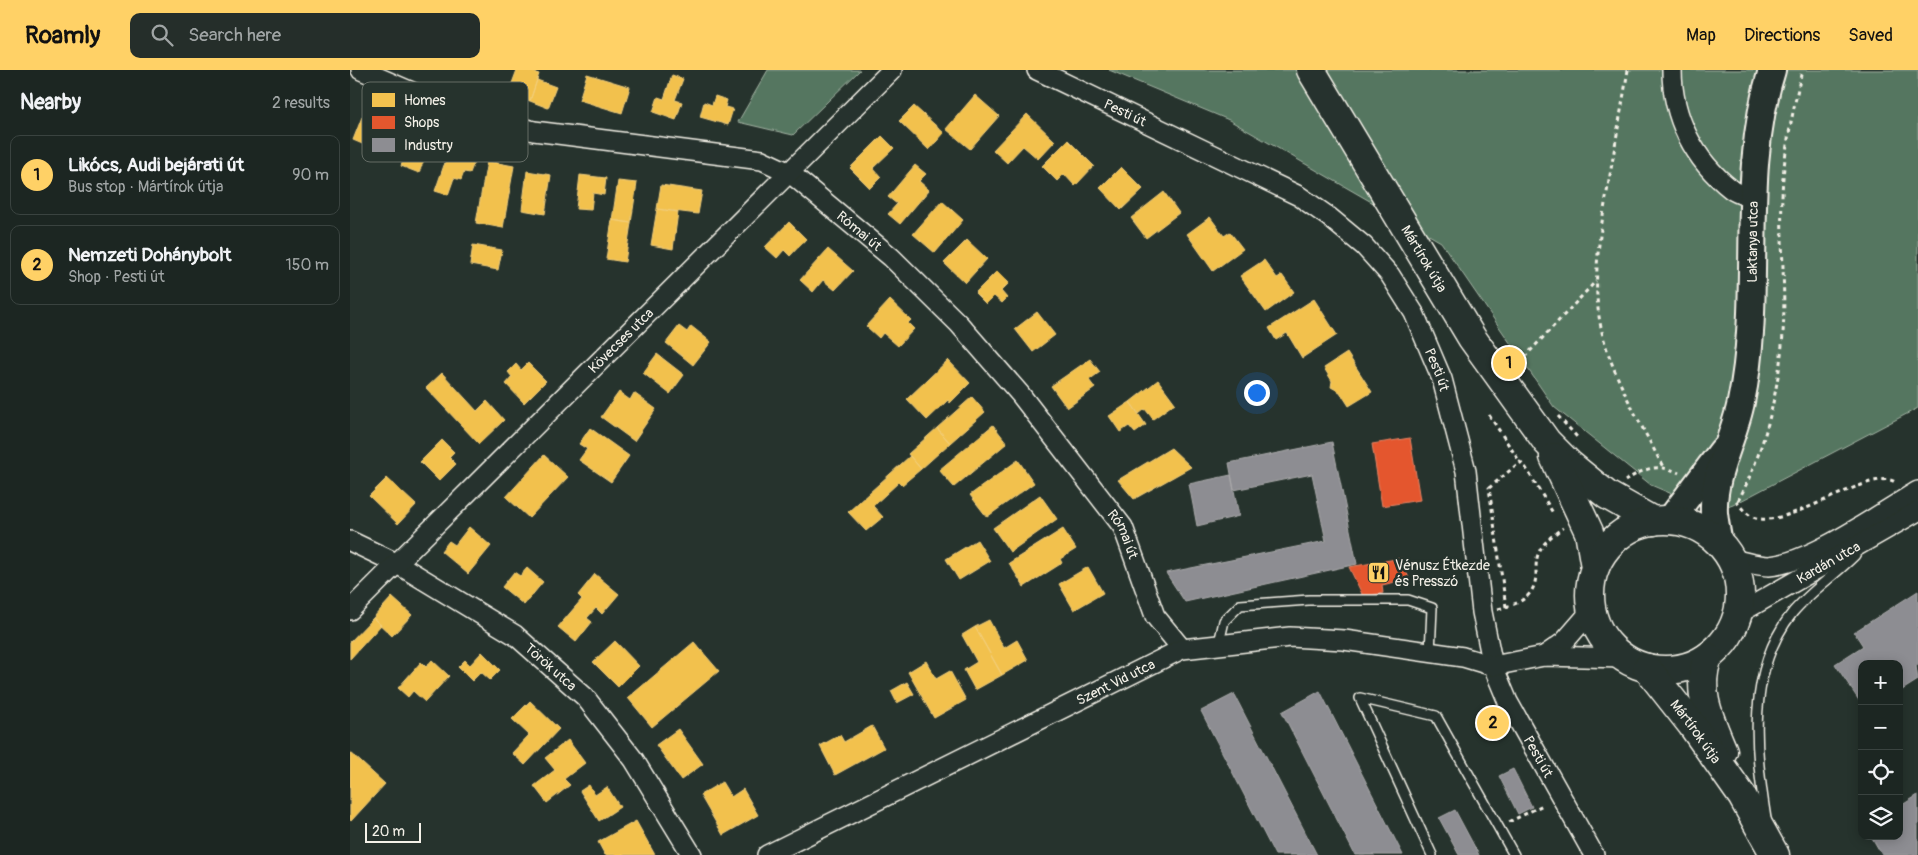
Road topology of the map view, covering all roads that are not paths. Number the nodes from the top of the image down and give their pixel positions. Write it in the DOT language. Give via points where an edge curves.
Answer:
graph roads {
  1 [pos="360,70"];
  2 [pos="892,70"];
  3 [pos="1036,70"];
  4 [pos="1311,70"];
  5 [pos="1672,70"];
  6 [pos="1772,70"];
  7 [pos="388,82"];
  8 [pos="528,129"];
  9 [pos="790,173"];
  10 [pos="1752,198"];
  11 [pos="1547,442"];
  12 [pos="1729,443"];
  13 [pos="1918,491"];
  14 [pos="1918,511"];
  15 [pos="1661,520"];
  16 [pos="1870,540"];
  17 [pos="350,541"];
  18 [pos="1725,551"];
  19 [pos="396,563"];
  20 [pos="1595,567"];
  21 [pos="350,610"];
  22 [pos="1591,611"];
  23 [pos="1738,614"];
  24 [pos="1219,643"];
  25 [pos="1182,649"];
  26 [pos="1430,654"];
  27 [pos="1544,656"];
  28 [pos="1708,657"];
  29 [pos="1635,663"];
  30 [pos="1493,666"];
  31 [pos="1742,796"];
  32 [pos="1772,850"];
  33 [pos="692,855"];
  34 [pos="767,855"];
  35 [pos="1432,855"];
  36 [pos="1514,855"];
  37 [pos="1594,855"];
  1 -- 7 [label="street, Római út"];
  2 -- 9 [label="street, Kövecses utca"];
  3 -- 30 [label="street, Pesti út" via="1299,196 1364,246 1390,275 1414,313 1442,379 1466,471 1484,620"];
  4 -- 11 [label="main road, Mártírok útja" via="1472,338"];
  5 -- 10 [label="street, Laktanya utca" via="1678,119 1696,151 1732,190"];
  6 -- 10 [label="street" via="1760,123"];
  8 -- 9 [label="street, Római út" via="762,160"];
  9 -- 19 [label="street, Kövecses utca"];
  9 -- 25 [label="street, Római út" via="891,258 960,324 1020,394 1124,527 1155,616"];
  10 -- 12 [label="street, Laktanya utca" via="1751,330 1741,405"];
  11 -- 15 [label="main road, Mártírok útja" via="1607,495"];
  11 -- 20 [label="main road, Mártírok útja" via="1589,532"];
  12 -- 15 [label="street, Laktanya utca"];
  12 -- 18 [label="street, Laktanya utca" via="1714,512"];
  13 -- 18 [label="street, Kardán utca" via="1804,557 1784,564 1766,566"];
  14 -- 16 [label="street, Kardán utca"];
  15 -- 18 [label="main road, Mártírok útja" via="1692,524"];
  15 -- 20 [label="main road, Mártírok útja" via="1638,525 1612,541"];
  16 -- 23 [label="street, Kardán utca"];
  16 -- 32 [label="lane" via="1815,588 1792,614 1771,649 1761,682 1757,714 1757,763"];
  17 -- 19 [label="street, Török utca"];
  18 -- 23 [label="main road" via="1738,576"];
  19 -- 21 [label="street, Kövecses utca"];
  19 -- 33 [label="street, Török utca" via="515,635 585,697 634,760"];
  20 -- 22 [label="main road, Mártírok útja"];
  22 -- 27 [label="street" via="1564,642"];
  22 -- 29 [label="main road, Mártírok útja" via="1603,637"];
  23 -- 28 [label="main road" via="1727,638"];
  24 -- 25 [label="street, Szent Vid utca"];
  24 -- 26 [label="street, Szent Vid utca" via="1290,637 1344,640"];
  24 -- 26 [label="lane" via="1224,620 1240,605 1310,600 1408,600 1432,608"];
  25 -- 34 [label="street, Szent Vid utca"];
  26 -- 30 [label="street, Szent Vid utca" via="1463,657"];
  27 -- 29 [label="street"];
  27 -- 30 [label="street"];
  28 -- 29 [label="main road" via="1679,669 1660,670"];
  28 -- 31 [label="main road, Mártírok útja" via="1702,688 1707,711"];
  29 -- 31 [label="main road, Mártírok útja" via="1692,725"];
  30 -- 37 [label="street, Pesti út" via="1513,710"];
  31 -- 32 [label="main road, Mártírok útja"];
  35 -- 36 [label="lane" via="1360,698 1436,716"];
}
